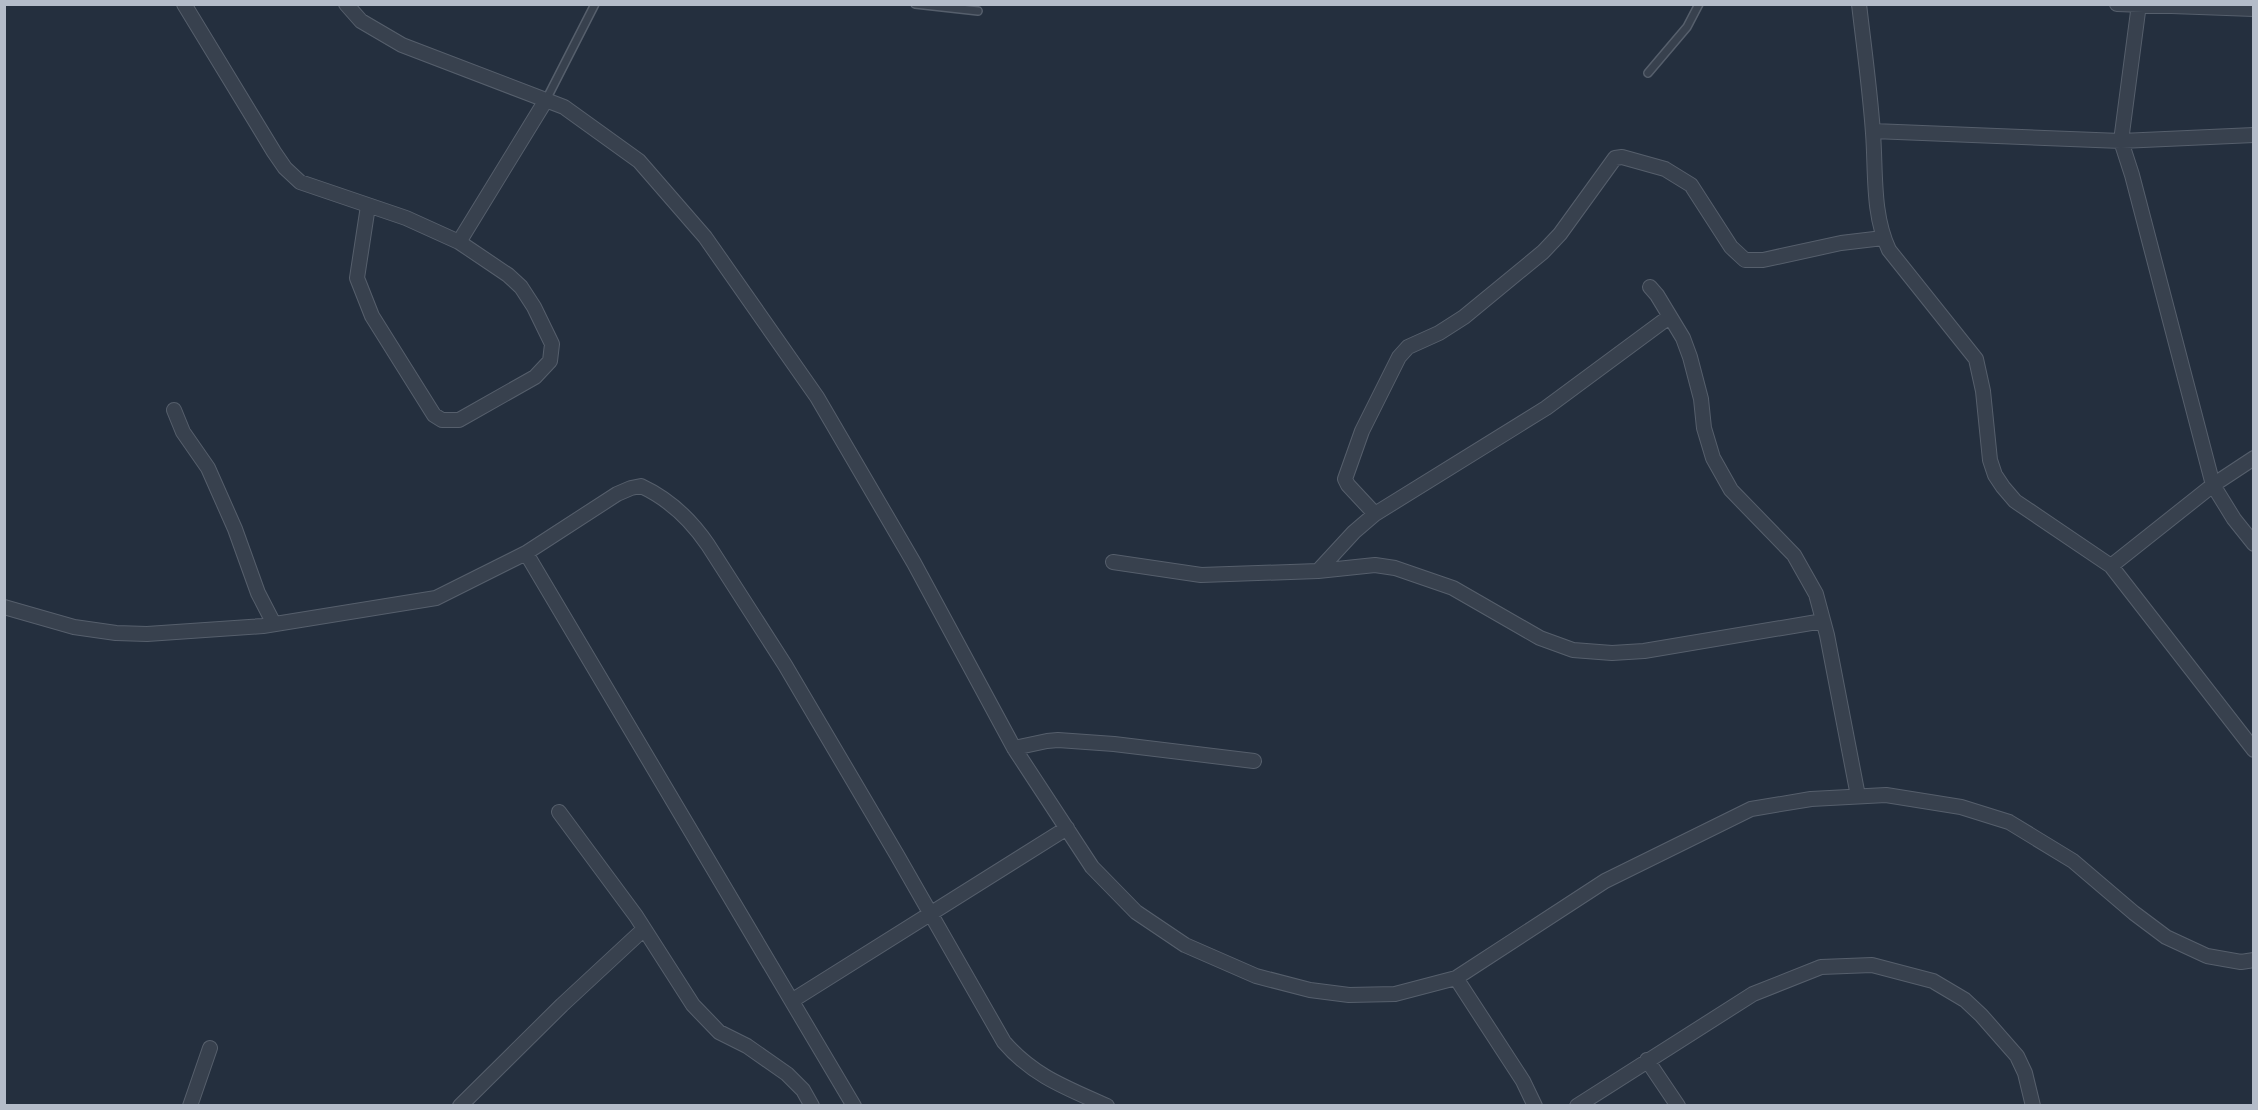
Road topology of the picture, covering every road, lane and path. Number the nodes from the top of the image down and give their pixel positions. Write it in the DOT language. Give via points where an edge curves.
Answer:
graph roads {
  1 [pos="184,4"];
  2 [pos="346,4"];
  3 [pos="595,4"];
  4 [pos="915,4"];
  5 [pos="1699,4"];
  6 [pos="1859,4"];
  7 [pos="2117,4"];
  8 [pos="2139,5"];
  9 [pos="2253,9"];
  10 [pos="978,11"];
  11 [pos="1648,73"];
  12 [pos="546,100"];
  13 [pos="1873,131"];
  14 [pos="2253,135"];
  15 [pos="2121,141"];
  16 [pos="368,206"];
  17 [pos="1883,238"];
  18 [pos="459,242"];
  19 [pos="1650,287"];
  20 [pos="1669,317"];
  21 [pos="174,410"];
  22 [pos="2253,458"];
  23 [pos="2213,485"];
  24 [pos="1375,514"];
  25 [pos="2253,544"];
  26 [pos="526,553"];
  27 [pos="1113,562"];
  28 [pos="2111,566"];
  29 [pos="1318,572"];
  30 [pos="4,607"];
  31 [pos="1823,621"];
  32 [pos="274,624"];
  33 [pos="1014,748"];
  34 [pos="2253,750"];
  35 [pos="1254,761"];
  36 [pos="1858,796"];
  37 [pos="559,812"];
  38 [pos="1066,828"];
  39 [pos="930,914"];
  40 [pos="644,929"];
  41 [pos="2253,960"];
  42 [pos="1456,978"];
  43 [pos="793,1000"];
  44 [pos="210,1048"];
  45 [pos="1647,1060"];
  46 [pos="190,1106"];
  47 [pos="460,1106"];
  48 [pos="812,1106"];
  49 [pos="854,1106"];
  50 [pos="1107,1106"];
  51 [pos="1534,1106"];
  52 [pos="1577,1106"];
  53 [pos="1678,1106"];
  54 [pos="2033,1106"];
  1 -- 16 [label="street" via="285,168 300,182"];
  2 -- 12 [label="street" via="361,21 402,45"];
  3 -- 12 [label="lane"];
  4 -- 10 [label="lane"];
  5 -- 11 [label="lane" via="1687,27"];
  6 -- 13 [label="street"];
  7 -- 8 [label="street"];
  8 -- 9 [label="street"];
  8 -- 15 [label="street"];
  12 -- 18 [label="street"];
  12 -- 33 [label="street" via="564,107 639,161 705,237 817,397 914,563"];
  13 -- 15 [label="street"];
  13 -- 17 [label="street" via="1877,209"];
  14 -- 15 [label="street"];
  15 -- 23 [label="street"];
  16 -- 18 [label="street"];
  16 -- 18 [label="street" via="357,278 364,299 434,416 452,421 535,377 553,352 547,331 521,287"];
  17 -- 24 [label="street" via="1745,260 1731,247 1691,185 1665,169 1615,158 1543,252 1464,317 1408,347 1399,357 1362,431 1346,478"];
  17 -- 28 [label="street" via="1888,250 1976,359 1990,460 1999,481 2015,501"];
  19 -- 20 [label="street"];
  20 -- 24 [label="street" via="1546,408"];
  20 -- 31 [label="street" via="1683,338 1695,372 1713,458 1731,490 1794,555 1816,594"];
  21 -- 32 [label="street" via="183,432 208,468"];
  22 -- 23 [label="street"];
  23 -- 25 [label="street"];
  23 -- 28 [label="street"];
  24 -- 29 [label="street"];
  26 -- 32 [label="street" via="436,598"];
  26 -- 39 [label="street" via="631,488 641,486 672,506 698,531 785,665"];
  26 -- 43 [label="street"];
  27 -- 29 [label="street" via="1201,575"];
  28 -- 34 [label="street"];
  29 -- 31 [label="street" via="1375,565 1395,568 1453,588 1540,638 1573,650 1644,651"];
  30 -- 32 [label="street" via="74,627 116,633 178,633"];
  31 -- 36 [label="street"];
  33 -- 35 [label="street" via="1047,741 1114,744"];
  33 -- 38 [label="street"];
  36 -- 41 [label="street" via="1886,795 1961,807 2009,822 2073,861 2166,937 2207,956 2241,962"];
  36 -- 42 [label="street" via="1751,809 1605,881"];
  37 -- 40 [label="street"];
  38 -- 39 [label="street"];
  38 -- 42 [label="street" via="1092,867 1136,912 1185,945 1256,976 1349,995 1395,994"];
  39 -- 43 [label="street"];
  39 -- 50 [label="street" via="1017,1058 1049,1080"];
  40 -- 47 [label="street"];
  40 -- 48 [label="street" via="693,1005 719,1032 787,1074"];
  42 -- 51 [label="street" via="1523,1081"];
  43 -- 49 [label="street"];
  44 -- 46 [label="street"];
  45 -- 52 [label="street"];
  45 -- 53 [label="street"];
  45 -- 54 [label="street" via="1753,994 1786,980 1821,967 1872,965 1933,981 1965,1000 2017,1056"];
}
